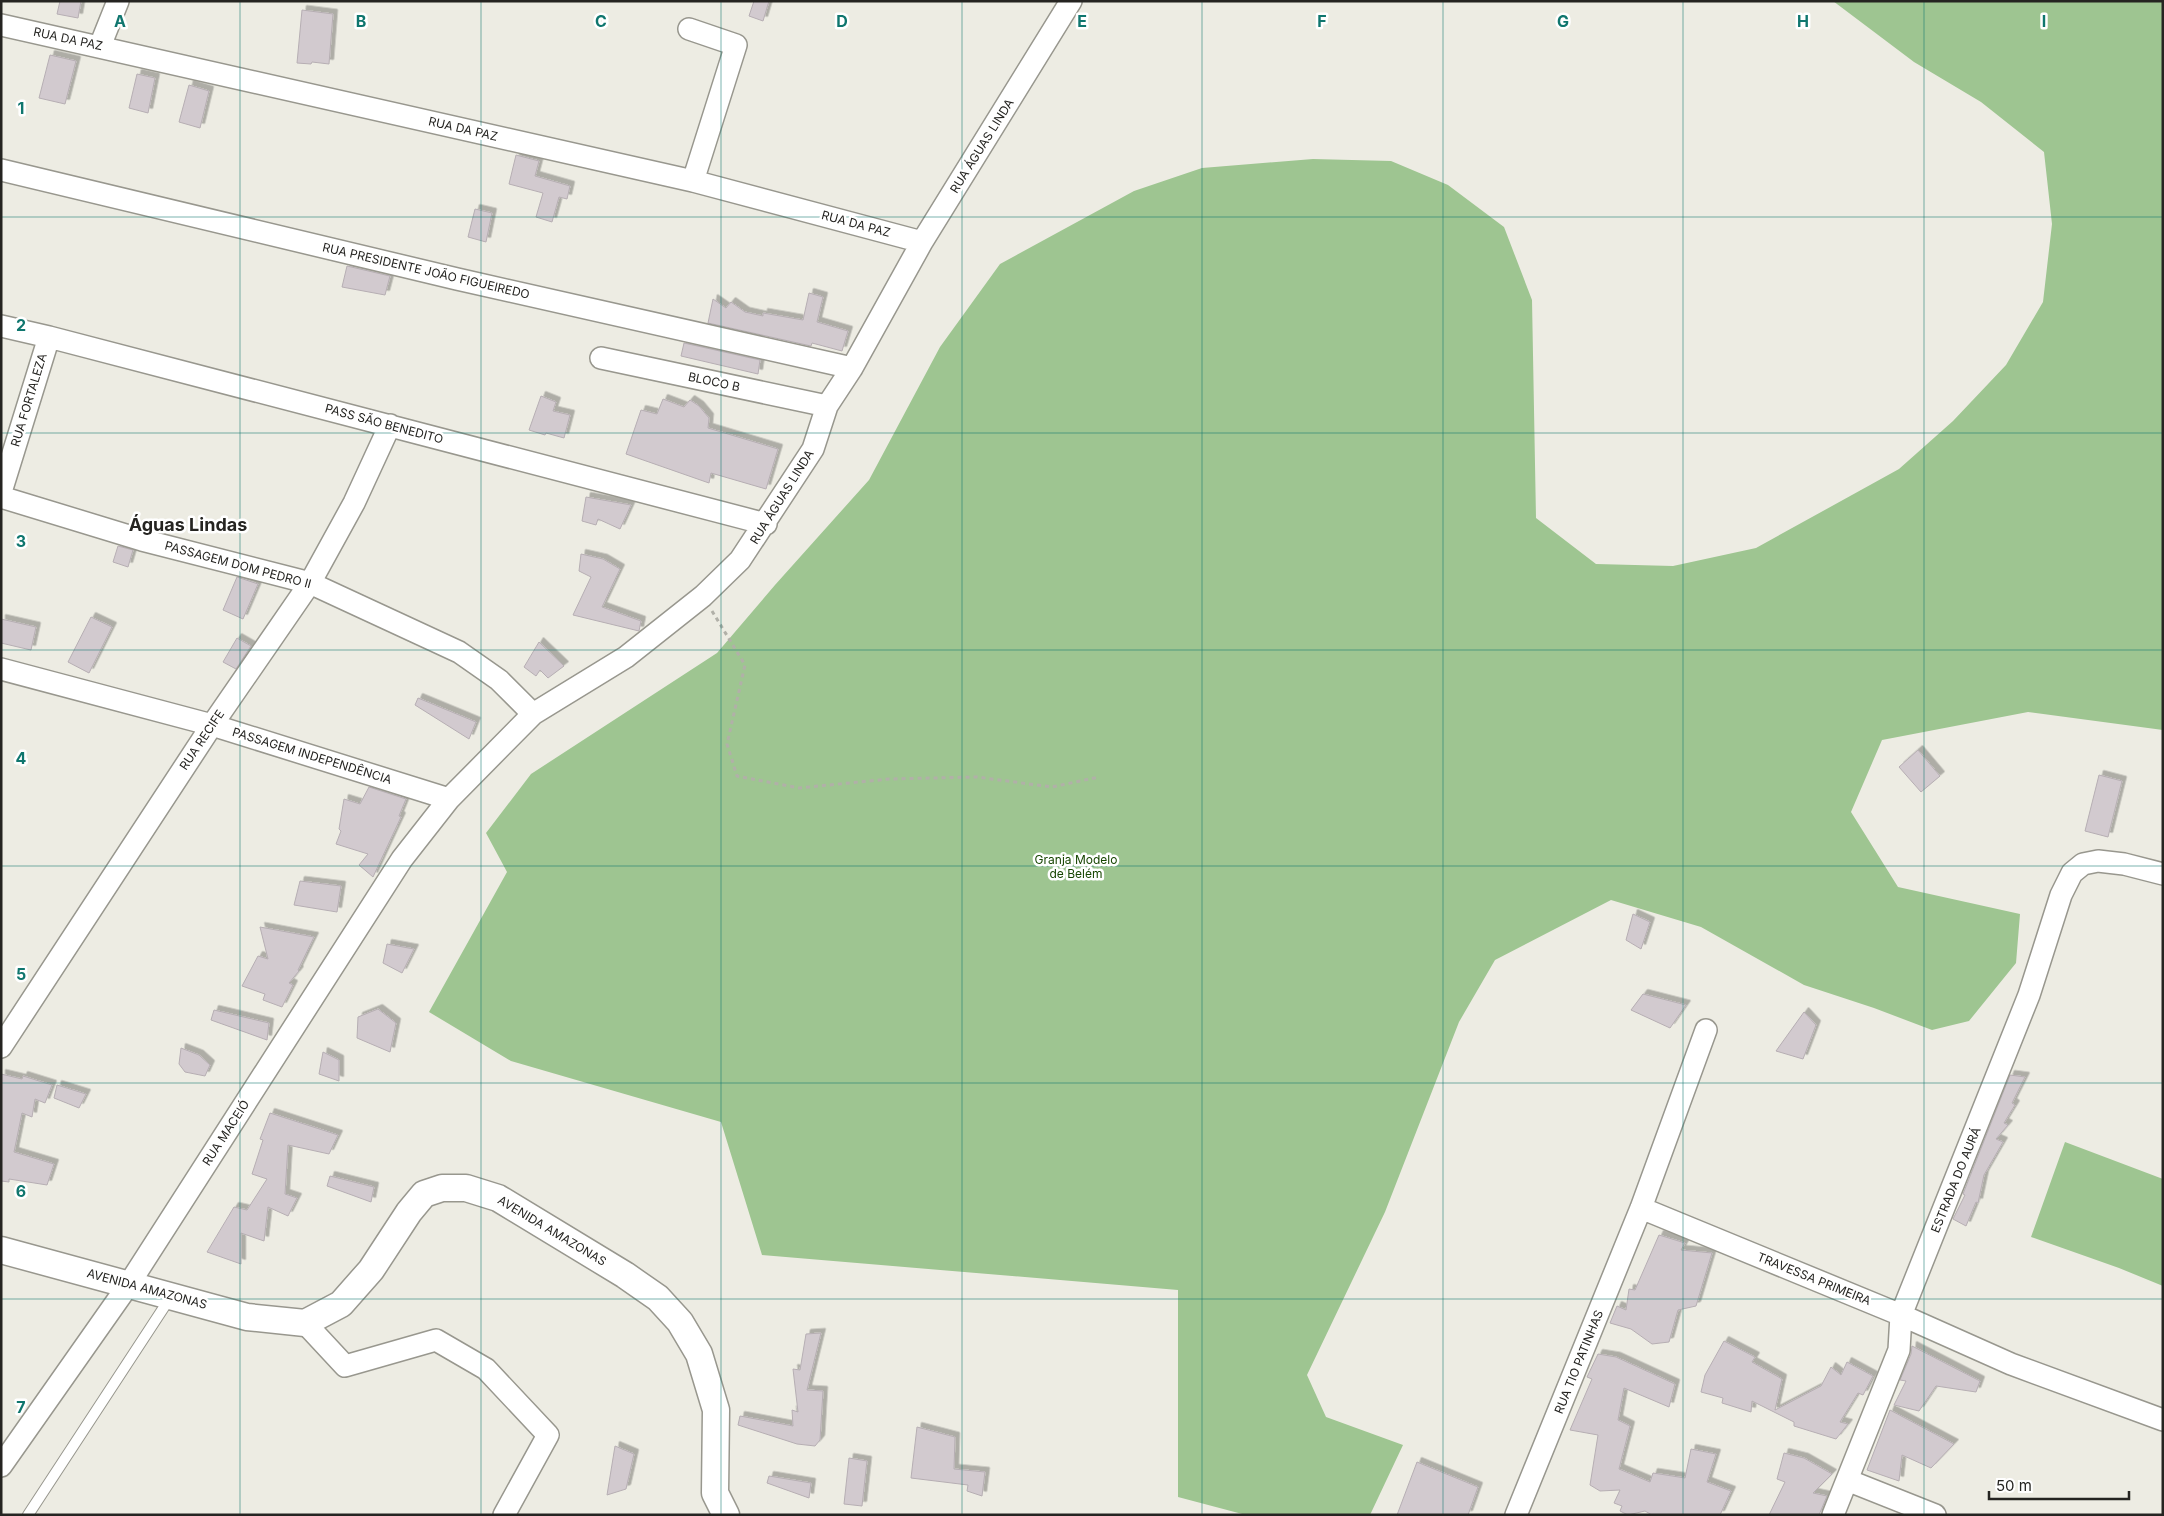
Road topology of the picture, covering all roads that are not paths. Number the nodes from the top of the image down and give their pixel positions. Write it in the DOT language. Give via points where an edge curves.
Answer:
graph roads {
  1 [pos="118,1"];
  2 [pos="1071,1"];
  3 [pos="1,25"];
  4 [pos="689,29"];
  5 [pos="100,46"];
  6 [pos="1,170"];
  7 [pos="693,181"];
  8 [pos="922,242"];
  9 [pos="1,326"];
  10 [pos="49,336"];
  11 [pos="601,358"];
  12 [pos="852,368"];
  13 [pos="827,406"];
  14 [pos="390,425"];
  15 [pos="1,492"];
  16 [pos="1,497"];
  17 [pos="766,524"];
  18 [pos="310,583"];
  19 [pos="1,668"];
  20 [pos="533,714"];
  21 [pos="212,725"];
  22 [pos="449,799"];
  23 [pos="2163,874"];
  24 [pos="1706,1030"];
  25 [pos="1,1046"];
  26 [pos="1641,1208"];
  27 [pos="1,1250"];
  28 [pos="129,1284"];
  29 [pos="172,1296"];
  30 [pos="1901,1316"];
  31 [pos="305,1323"];
  32 [pos="2163,1420"];
  33 [pos="1,1466"];
  34 [pos="1847,1480"];
  35 [pos="28,1515"];
  36 [pos="504,1515"];
  37 [pos="726,1515"];
  38 [pos="1516,1515"];
  39 [pos="1833,1515"];
  40 [pos="1935,1515"];
  1 -- 5 [label="street"];
  2 -- 8 [label="street, RUA ÁGUAS LINDA"];
  3 -- 5 [label="street, RUA DA PAZ"];
  4 -- 7 [label="street" via="736,45"];
  5 -- 7 [label="street, RUA DA PAZ"];
  6 -- 12 [label="street, RUA PRESIDENTE JOÃO FIGUEIREDO"];
  7 -- 8 [label="street, RUA DA PAZ"];
  8 -- 12 [label="street, RUA ÁGUAS LINDA"];
  9 -- 10 [label="street, PASS SÃO BENEDITO"];
  10 -- 14 [label="street, PASS SÃO BENEDITO"];
  10 -- 15 [label="street, RUA FORTALEZA"];
  11 -- 13 [label="street, BLOCO B"];
  12 -- 13 [label="street, RUA ÁGUAS LINDA"];
  13 -- 17 [label="street, RUA ÁGUAS LINDA" via="813,449"];
  14 -- 17 [label="street, PASS SÃO BENEDITO"];
  14 -- 18 [label="street, RUA RECIFE" via="354,503"];
  16 -- 18 [label="street, PASSAGEM DOM PEDRO II" via="142,540"];
  17 -- 20 [label="street, RUA ÁGUAS LINDA" via="740,560 703,596 626,657"];
  18 -- 20 [label="street, PASSAGEM DOM PEDRO II" via="459,652 499,680"];
  18 -- 21 [label="street, RUA RECIFE"];
  19 -- 21 [label="street, PASSAGEM INDEPENDÊNCIA"];
  20 -- 22 [label="street, RUA ÁGUAS LINDA"];
  21 -- 22 [label="street, PASSAGEM INDEPENDÊNCIA"];
  21 -- 25 [label="street, RUA RECIFE"];
  22 -- 28 [label="street, RUA MACEIÓ" via="402,859"];
  23 -- 30 [label="street, ESTRADA DO AURÁ" via="2098,861 2077,868 2060,894 2029,995"];
  24 -- 26 [label="street"];
  26 -- 30 [label="street, TRAVESSA PRIMEIRA"];
  26 -- 38 [label="street, RUA TIO PATINHAS"];
  27 -- 28 [label="street, AVENIDA AMAZONAS"];
  28 -- 29 [label="street, AVENIDA AMAZONAS"];
  28 -- 33 [label="street, RUA MACEIÓ"];
  29 -- 31 [label="street, AVENIDA AMAZONAS" via="247,1317"];
  29 -- 35 [label="lane"];
  30 -- 32 [label="street, TRAVESSA PRIMEIRA" via="2011,1364"];
  30 -- 34 [label="street, ESTRADA DO AURÁ" via="1899,1350"];
  31 -- 36 [label="street" via="345,1366 436,1340 486,1369 548,1435"];
  31 -- 37 [label="street, AVENIDA AMAZONAS" via="341,1304 371,1270 408,1212 424,1194 442,1188 466,1188 498,1198 625,1275 658,1298 680,1322 699,1354 716,1410 716,1493"];
  34 -- 39 [label="street, ESTRADA DO AURÁ"];
  34 -- 40 [label="street"];
}
